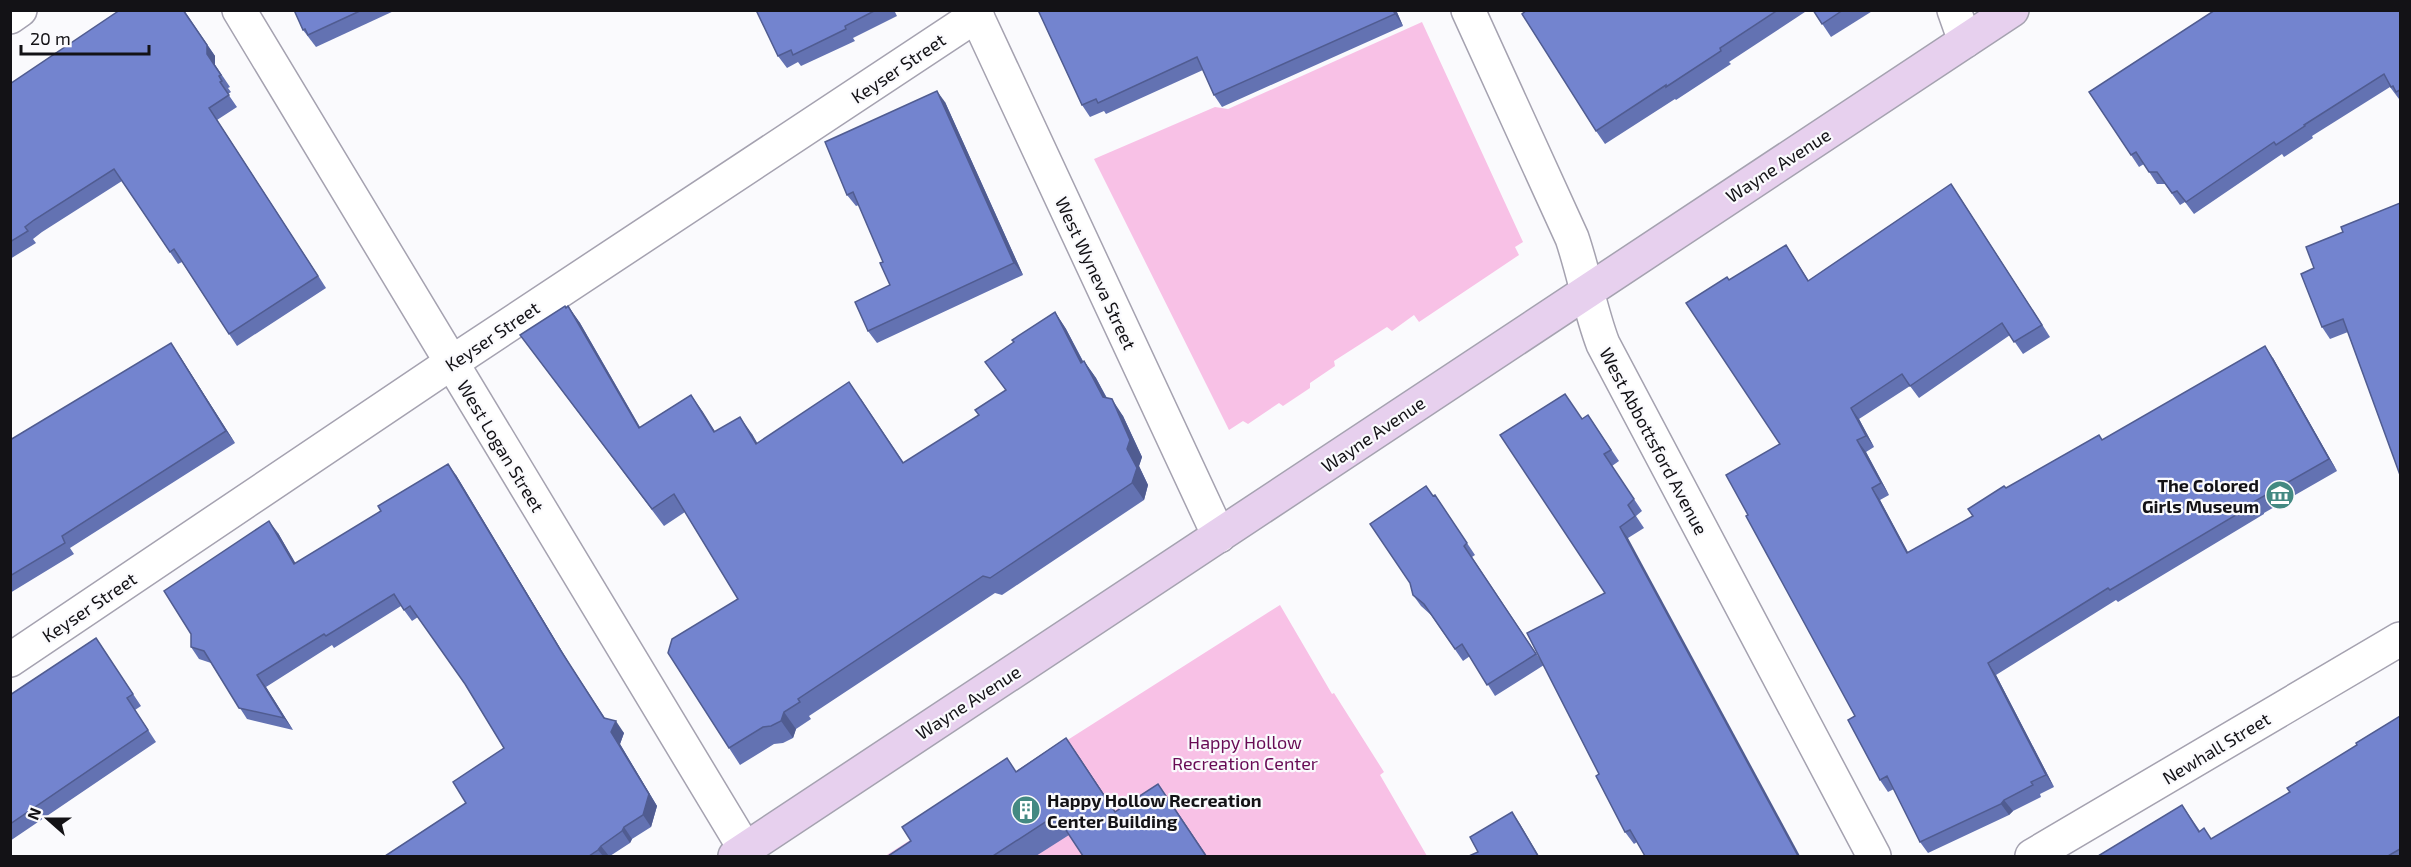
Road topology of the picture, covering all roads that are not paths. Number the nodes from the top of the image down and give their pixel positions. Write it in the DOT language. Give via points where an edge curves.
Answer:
graph roads {
  1 [pos="20,10"];
  2 [pos="240,10"];
  3 [pos="1468,10"];
  4 [pos="1954,10"];
  5 [pos="2012,10"];
  6 [pos="976,13"];
  7 [pos="10,17"];
  8 [pos="1965,41"];
  9 [pos="1587,291"];
  10 [pos="451,363"];
  11 [pos="1219,536"];
  12 [pos="2400,639"];
  13 [pos="10,660"];
  14 [pos="740,853"];
  15 [pos="1874,856"];
  16 [pos="2032,856"];
  1 -- 7 [label="street"];
  2 -- 10 [label="street, West Logan Street"];
  3 -- 9 [label="street, West Abbottsford Avenue" via="1572,238"];
  4 -- 8 [label="street"];
  5 -- 8 [label="main road, Wayne Avenue"];
  6 -- 10 [label="street, Keyser Street"];
  6 -- 11 [label="street, West Wyneva Street"];
  8 -- 9 [label="main road, Wayne Avenue"];
  9 -- 11 [label="main road, Wayne Avenue"];
  9 -- 15 [label="street, West Abbottsford Avenue" via="1603,344"];
  10 -- 13 [label="street, Keyser Street"];
  10 -- 14 [label="street, West Logan Street"];
  11 -- 14 [label="main road, Wayne Avenue"];
  12 -- 16 [label="street, Newhall Street"];
}
